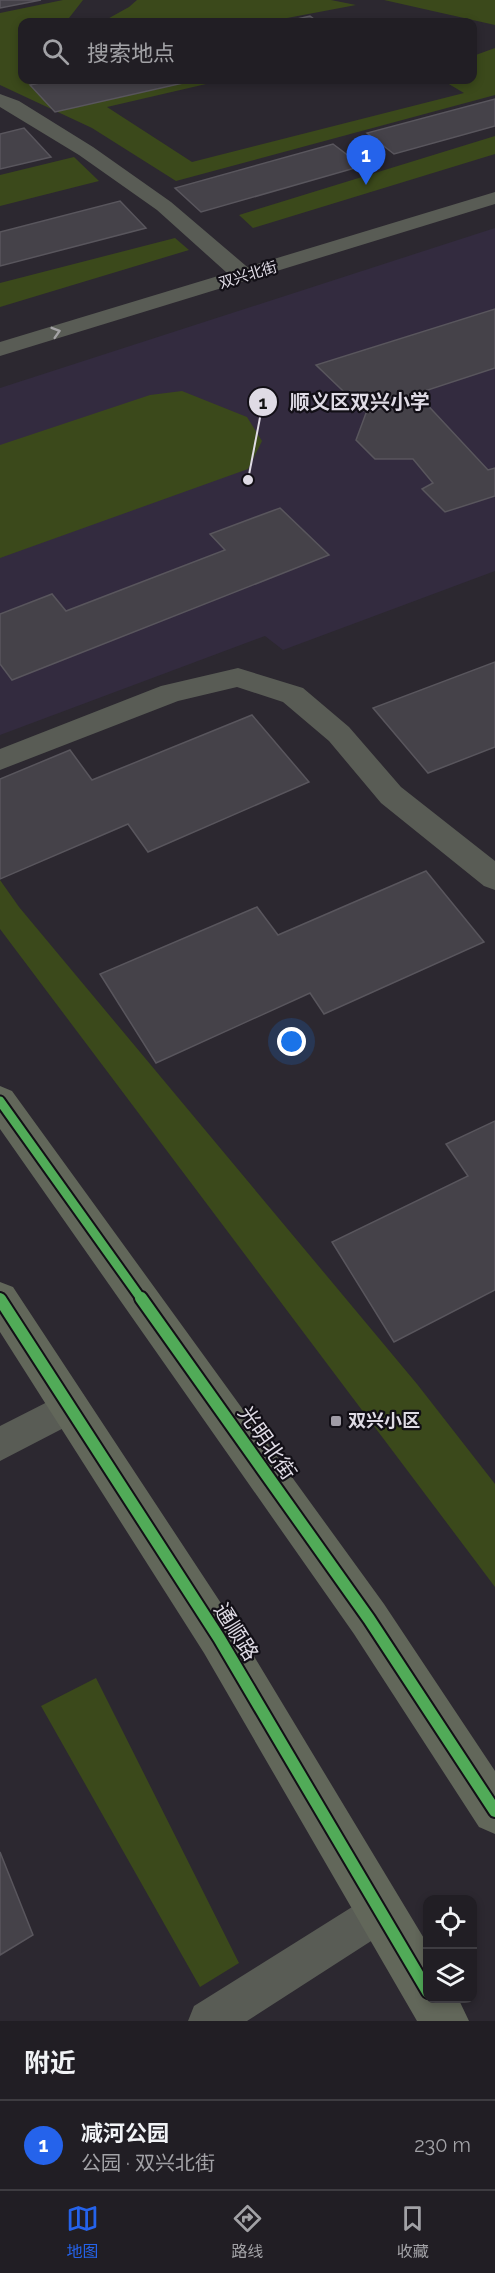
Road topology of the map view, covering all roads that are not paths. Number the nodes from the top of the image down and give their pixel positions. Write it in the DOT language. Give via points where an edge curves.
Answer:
graph roads {
  1 [pos="0,100"];
  2 [pos="495,183"];
  3 [pos="495,198"];
  4 [pos="237,270"];
  5 [pos="0,333"];
  6 [pos="0,349"];
  7 [pos="0,760"];
  8 [pos="495,878"];
  9 [pos="0,1101"];
  10 [pos="0,1299"];
  11 [pos="71,1406"];
  12 [pos="0,1444"];
  13 [pos="495,1811"];
  14 [pos="382,1911"];
  15 [pos="423,1983"];
  16 [pos="434,2003"];
  17 [pos="209,2021"];
  18 [pos="444,2021"];
  1 -- 4 [label="street" via="77,145 154,199"];
  2 -- 4 [label="street, 双兴北街"];
  3 -- 4 [label="street, 双兴北街"];
  4 -- 5 [label="street, 双兴北街"];
  6 -- 4 [label="street, 双兴北街, one-way"];
  7 -- 8 [label="street" via="171,693 238,677 293,695 339,734 391,795"];
  9 -- 13 [label="main road, 光明北街" via="369,1619"];
  10 -- 11 [label="main road, 通顺路"];
  11 -- 12 [label="lane"];
  11 -- 14 [label="main road, 通顺路" via="219,1638"];
  14 -- 15 [label="main road, 通顺路"];
  14 -- 17 [label="lane"];
  16 -- 18 [label="main road"];
}
